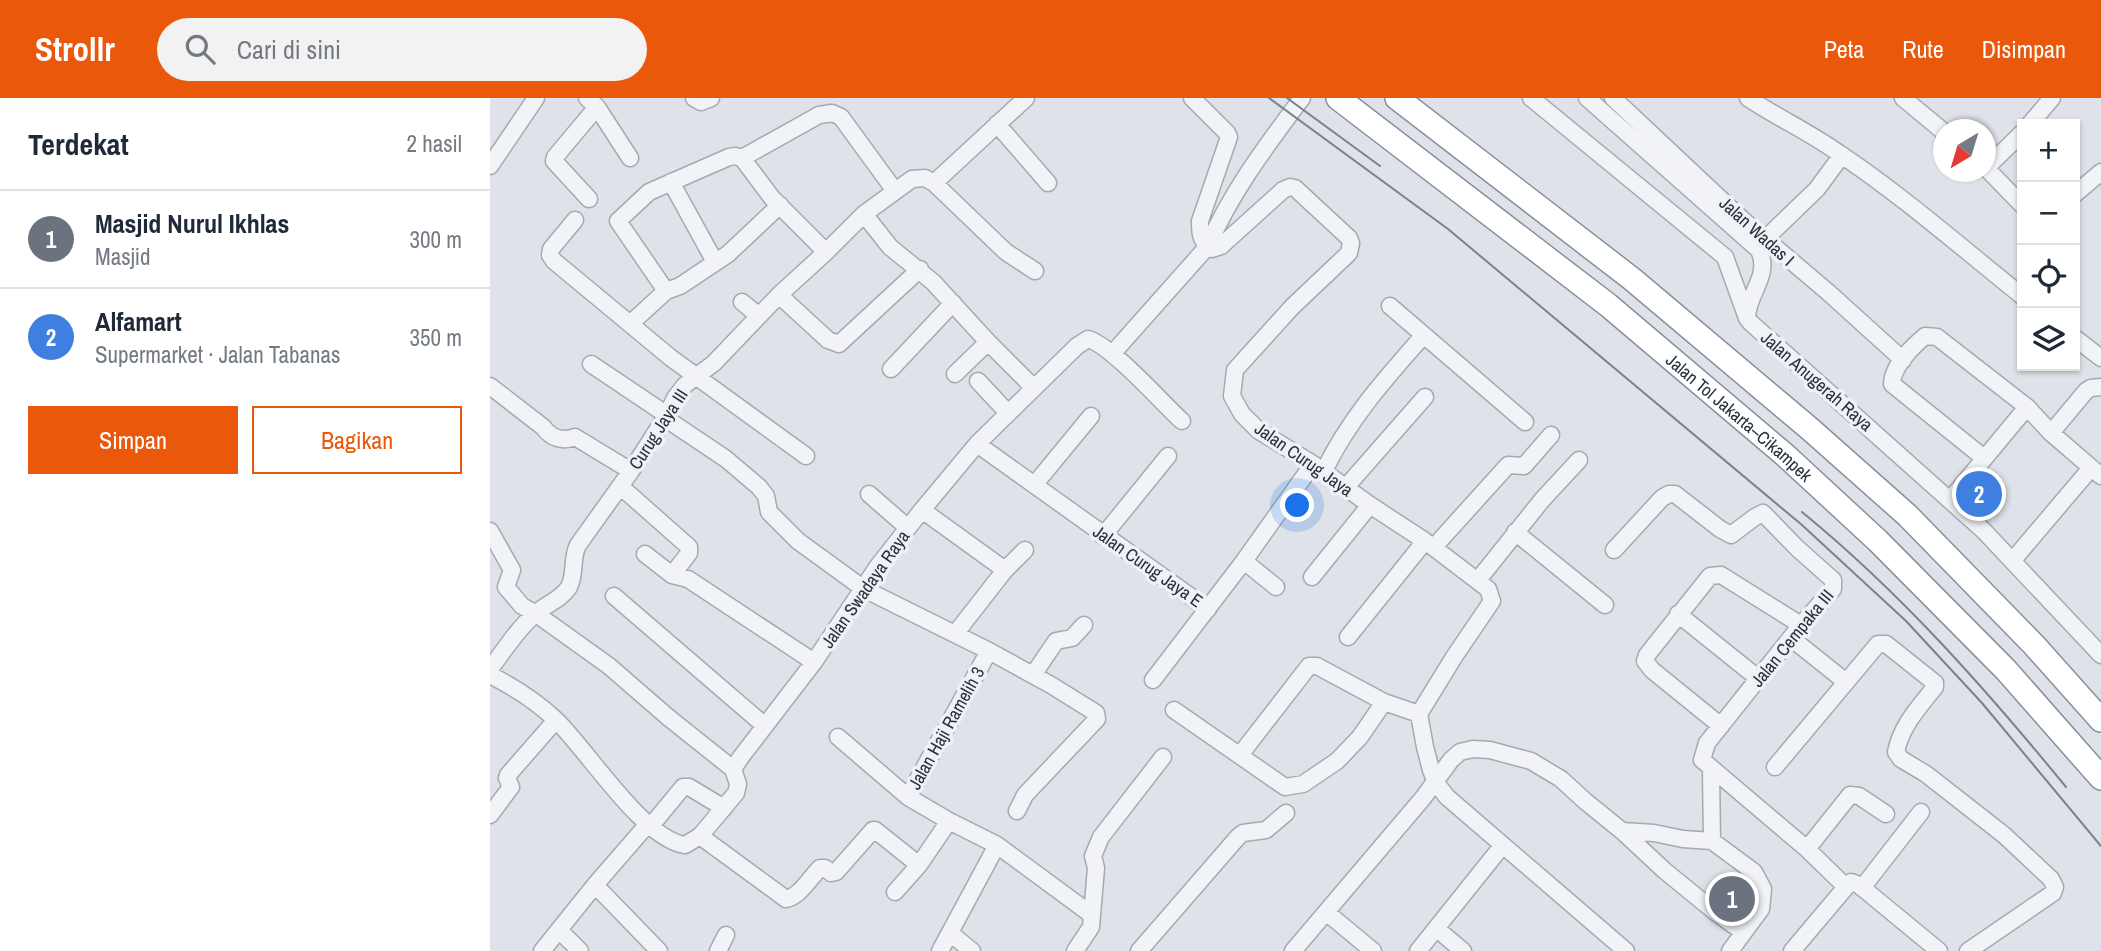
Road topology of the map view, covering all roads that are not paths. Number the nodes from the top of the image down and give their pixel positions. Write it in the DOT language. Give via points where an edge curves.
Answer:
graph roads {
  1 [pos="536,98"];
  2 [pos="694,98"];
  3 [pos="711,98"];
  4 [pos="1026,98"];
  5 [pos="1192,98"];
  6 [pos="1301,98"];
  7 [pos="1338,98"];
  8 [pos="1397,98"];
  9 [pos="1531,98"];
  10 [pos="1587,98"];
  11 [pos="1613,98"];
  12 [pos="1748,98"];
  13 [pos="1903,98"];
  14 [pos="2052,98"];
  15 [pos="592,103"];
  16 [pos="2034,119"];
  17 [pos="1933,123"];
  18 [pos="998,124"];
  19 [pos="2017,138"];
  20 [pos="1842,155"];
  21 [pos="630,158"];
  22 [pos="742,158"];
  23 [pos="1996,158"];
  24 [pos="490,166"];
  25 [pos="2101,172"];
  26 [pos="1996,178"];
  27 [pos="671,182"];
  28 [pos="934,183"];
  29 [pos="1048,183"];
  30 [pos="2080,190"];
  31 [pos="895,191"];
  32 [pos="589,199"];
  33 [pos="2017,200"];
  34 [pos="780,205"];
  35 [pos="864,214"];
  36 [pos="575,220"];
  37 [pos="1764,240"];
  38 [pos="1208,246"];
  39 [pos="826,252"];
  40 [pos="715,262"];
  41 [pos="920,269"];
  42 [pos="1035,271"];
  43 [pos="667,291"];
  44 [pos="2017,292"];
  45 [pos="779,295"];
  46 [pos="742,302"];
  47 [pos="953,303"];
  48 [pos="1390,306"];
  49 [pos="759,316"];
  50 [pos="1747,317"];
  51 [pos="631,323"];
  52 [pos="1423,336"];
  53 [pos="988,342"];
  54 [pos="2080,342"];
  55 [pos="1112,354"];
  56 [pos="2101,358"];
  57 [pos="1903,360"];
  58 [pos="591,364"];
  59 [pos="891,369"];
  60 [pos="955,374"];
  61 [pos="698,377"];
  62 [pos="978,381"];
  63 [pos="490,386"];
  64 [pos="1033,387"];
  65 [pos="2101,387"];
  66 [pos="1425,397"];
  67 [pos="2027,407"];
  68 [pos="1008,413"];
  69 [pos="666,416"];
  70 [pos="1091,416"];
  71 [pos="1182,421"];
  72 [pos="1525,422"];
  73 [pos="2052,433"];
  74 [pos="1551,435"];
  75 [pos="977,444"];
  76 [pos="806,456"];
  77 [pos="1168,456"];
  78 [pos="1984,458"];
  79 [pos="1579,460"];
  80 [pos="1318,468"];
  81 [pos="631,471"];
  82 [pos="2096,472"];
  83 [pos="1035,484"];
  84 [pos="620,486"];
  85 [pos="1346,487"];
  86 [pos="869,494"];
  87 [pos="1950,500"];
  88 [pos="1370,505"];
  89 [pos="922,510"];
  90 [pos="908,528"];
  91 [pos="490,531"];
  92 [pos="1515,532"];
  93 [pos="1103,536"];
  94 [pos="1430,544"];
  95 [pos="1025,550"];
  96 [pos="1614,550"];
  97 [pos="645,554"];
  98 [pos="2013,560"];
  99 [pos="1244,561"];
  100 [pos="1005,570"];
  101 [pos="672,575"];
  102 [pos="1312,577"];
  103 [pos="1478,580"];
  104 [pos="1276,587"];
  105 [pos="864,589"];
  106 [pos="614,597"];
  107 [pos="1605,605"];
  108 [pos="1208,609"];
  109 [pos="536,613"];
  110 [pos="1678,614"];
  111 [pos="1084,625"];
  112 [pos="1796,632"];
  113 [pos="955,634"];
  114 [pos="1348,637"];
  115 [pos="989,651"];
  116 [pos="2101,656"];
  117 [pos="814,662"];
  118 [pos="490,669"];
  119 [pos="490,675"];
  120 [pos="1033,676"];
  121 [pos="1759,679"];
  122 [pos="1153,680"];
  123 [pos="1846,682"];
  124 [pos="1384,702"];
  125 [pos="1174,710"];
  126 [pos="1419,715"];
  127 [pos="556,720"];
  128 [pos="2101,720"];
  129 [pos="765,726"];
  130 [pos="1721,726"];
  131 [pos="838,737"];
  132 [pos="1240,755"];
  133 [pos="1163,757"];
  134 [pos="1775,767"];
  135 [pos="733,769"];
  136 [pos="1711,769"];
  137 [pos="2101,778"];
  138 [pos="1436,783"];
  139 [pos="908,797"];
  140 [pos="724,808"];
  141 [pos="1017,810"];
  142 [pos="1921,812"];
  143 [pos="1286,813"];
  144 [pos="1886,814"];
  145 [pos="490,815"];
  146 [pos="949,821"];
  147 [pos="649,826"];
  148 [pos="1622,831"];
  149 [pos="700,836"];
  150 [pos="1712,841"];
  151 [pos="997,845"];
  152 [pos="1502,846"];
  153 [pos="1807,849"];
  154 [pos="919,865"];
  155 [pos="595,885"];
  156 [pos="1854,887"];
  157 [pos="895,891"];
  158 [pos="1326,912"];
  159 [pos="1092,915"];
  160 [pos="1437,929"];
  161 [pos="559,930"];
  162 [pos="1743,932"];
  163 [pos="950,933"];
  164 [pos="726,935"];
  165 [pos="542,951"];
  166 [pos="580,951"];
  167 [pos="659,951"];
  168 [pos="718,951"];
  169 [pos="940,951"];
  170 [pos="972,951"];
  171 [pos="1074,951"];
  172 [pos="1139,951"];
  173 [pos="1293,951"];
  174 [pos="1373,951"];
  175 [pos="1418,951"];
  176 [pos="1463,951"];
  177 [pos="1626,951"];
  178 [pos="1730,951"];
  179 [pos="1792,951"];
  180 [pos="1939,951"];
  181 [pos="1968,951"];
  1 -- 24 [label="street"];
  2 -- 3 [label="street" via="701,102"];
  4 -- 18 [label="street"];
  5 -- 38 [label="street" via="1229,137 1200,221 1202,241"];
  6 -- 38 [label="street" via="1249,172"];
  7 -- 137 [label="highway, Jalan Tol Jakarta–Cikampek" via="1608,305 1785,455 2006,670"];
  8 -- 128 [label="highway, Jalan Tol Jakarta–Cikampek" via="1632,279 1820,438 1907,515"];
  9 -- 50 [label="street" via="1725,257"];
  10 -- 50 [label="street, Jalan Anugerah Raya" via="1759,250 1763,268"];
  11 -- 37 [label="street, Jalan Wadas I"];
  12 -- 20 [label="street"];
  13 -- 17 [label="street"];
  14 -- 16 [label="street"];
  15 -- 21 [label="street"];
  15 -- 32 [label="street" via="554,161"];
  18 -- 28 [label="street"];
  18 -- 29 [label="street"];
  19 -- 23 [label="street"];
  20 -- 37 [label="street" via="1817,189"];
  20 -- 44 [label="street"];
  22 -- 27 [label="street" via="729,157"];
  22 -- 31 [label="street" via="819,115 832,113 841,117"];
  22 -- 34 [label="street"];
  25 -- 30 [label="street"];
  26 -- 33 [label="street"];
  27 -- 40 [label="street"];
  27 -- 43 [label="street" via="649,192 618,221"];
  28 -- 31 [label="street, Curug Jaya III" via="912,179"];
  28 -- 42 [label="street" via="1006,252"];
  31 -- 35 [label="street, Curug Jaya III"];
  34 -- 39 [label="street"];
  34 -- 40 [label="street"];
  35 -- 39 [label="street, Curug Jaya III"];
  35 -- 41 [label="street" via="890,247"];
  36 -- 51 [label="street" via="550,256"];
  37 -- 57 [label="street, Jalan Wadas I"];
  38 -- 55 [label="street"];
  38 -- 80 [label="street, Jalan Curug Jaya" via="1221,246 1290,187 1349,238 1349,253 1235,370 1232,384 1232,396 1242,414 1259,431"];
  39 -- 45 [label="street, Curug Jaya III"];
  40 -- 43 [label="street"];
  41 -- 45 [label="street" via="839,344 828,340"];
  41 -- 47 [label="street"];
  43 -- 51 [label="street"];
  45 -- 49 [label="street, Curug Jaya III"];
  46 -- 49 [label="street"];
  47 -- 53 [label="street"];
  47 -- 59 [label="street"];
  48 -- 52 [label="street"];
  49 -- 61 [label="street, Curug Jaya III"];
  50 -- 87 [label="street, Jalan Anugerah Raya"];
  51 -- 61 [label="street"];
  52 -- 72 [label="street"];
  52 -- 80 [label="street, Jalan Curug Jaya E" via="1370,397"];
  53 -- 60 [label="street"];
  53 -- 64 [label="street"];
  54 -- 56 [label="street"];
  55 -- 64 [label="street, Jalan Swadaya Raya" via="1088,339"];
  55 -- 71 [label="street"];
  57 -- 67 [label="street" via="1925,337 1937,337"];
  57 -- 78 [label="street" via="1892,379 1893,387"];
  58 -- 69 [label="street"];
  61 -- 69 [label="street, Curug Jaya III" via="685,385"];
  61 -- 76 [label="street"];
  62 -- 68 [label="street"];
  63 -- 81 [label="street" via="548,434 575,437"];
  64 -- 68 [label="street, Jalan Swadaya Raya"];
  65 -- 73 [label="street" via="2086,391"];
  66 -- 85 [label="street"];
  67 -- 73 [label="street"];
  67 -- 78 [label="street"];
  68 -- 75 [label="street, Jalan Swadaya Raya"];
  69 -- 81 [label="street, Curug Jaya III"];
  69 -- 105 [label="street" via="759,487 769,512 798,541"];
  70 -- 83 [label="street"];
  73 -- 82 [label="street"];
  74 -- 94 [label="street" via="1524,466 1508,465"];
  75 -- 83 [label="street, Jalan Curug Jaya E"];
  75 -- 89 [label="street, Jalan Swadaya Raya"];
  77 -- 93 [label="street"];
  78 -- 87 [label="street"];
  79 -- 92 [label="street"];
  80 -- 85 [label="street, Jalan Curug Jaya"];
  80 -- 99 [label="street, Jalan Curug Jaya E"];
  81 -- 84 [label="street, Curug Jaya III"];
  82 -- 98 [label="street"];
  83 -- 93 [label="street, Jalan Curug Jaya E"];
  84 -- 101 [label="street" via="689,547"];
  84 -- 109 [label="street, Curug Jaya III" via="575,550 570,585"];
  85 -- 88 [label="street, Jalan Curug Jaya"];
  86 -- 90 [label="street"];
  87 -- 98 [label="street, Jalan Anugerah Raya"];
  88 -- 94 [label="street, Jalan Curug Jaya"];
  88 -- 102 [label="street"];
  89 -- 90 [label="street, Jalan Swadaya Raya"];
  89 -- 100 [label="street"];
  90 -- 105 [label="street, Jalan Swadaya Raya"];
  91 -- 109 [label="street" via="511,566 506,587 522,606"];
  92 -- 103 [label="street"];
  92 -- 107 [label="street"];
  93 -- 108 [label="street, Jalan Curug Jaya E"];
  94 -- 103 [label="street, Jalan Curug Jaya"];
  94 -- 114 [label="street"];
  95 -- 100 [label="street"];
  96 -- 112 [label="street, Jalan Cempaka III" via="1669,494 1731,535 1763,513 1834,583"];
  97 -- 101 [label="street"];
  98 -- 116 [label="street, Jalan Anugerah Raya"];
  99 -- 104 [label="street"];
  99 -- 108 [label="street, Jalan Curug Jaya E"];
  100 -- 113 [label="street"];
  101 -- 117 [label="street" via="688,579"];
  103 -- 126 [label="street" via="1492,601"];
  105 -- 113 [label="street"];
  105 -- 117 [label="street, Jalan Swadaya Raya"];
  106 -- 129 [label="street"];
  108 -- 122 [label="street"];
  109 -- 118 [label="street, Curug Jaya III"];
  109 -- 135 [label="street" via="609,666"];
  110 -- 112 [label="street" via="1715,574"];
  110 -- 121 [label="street"];
  110 -- 130 [label="street" via="1645,661"];
  111 -- 120 [label="street" via="1074,637 1056,641"];
  112 -- 121 [label="street, Jalan Cempaka III"];
  112 -- 123 [label="street"];
  113 -- 115 [label="street"];
  115 -- 120 [label="street"];
  115 -- 139 [label="street, Jalan Haji Ramelih 3"];
  117 -- 129 [label="street, Jalan Swadaya Raya"];
  119 -- 127 [label="street" via="525,694"];
  120 -- 141 [label="street" via="1098,716 1025,795"];
  121 -- 130 [label="street, Jalan Cempaka III"];
  123 -- 134 [label="street"];
  123 -- 181 [label="street" via="1882,643 1936,684 1910,718 1896,752 2004,835 2054,883 2053,893"];
  124 -- 126 [label="street"];
  124 -- 132 [label="street" via="1337,761 1303,784 1285,787"];
  124 -- 132 [label="street" via="1309,666"];
  125 -- 132 [label="street"];
  126 -- 138 [label="street"];
  127 -- 145 [label="street" via="508,775 511,787"];
  127 -- 147 [label="street"];
  129 -- 135 [label="street, Jalan Swadaya Raya"];
  130 -- 136 [label="street, Jalan Cempaka III" via="1703,752 1702,760"];
  131 -- 139 [label="street"];
  133 -- 159 [label="street" via="1101,836 1093,856"];
  135 -- 140 [label="street" via="738,789"];
  136 -- 150 [label="street, Jalan Cempaka III"];
  136 -- 153 [label="street"];
  138 -- 148 [label="street" via="1451,760 1465,750 1518,757 1561,779"];
  138 -- 152 [label="street"];
  138 -- 158 [label="street"];
  139 -- 146 [label="street, Jalan Haji Ramelih 3"];
  140 -- 147 [label="street" via="683,787"];
  140 -- 149 [label="street"];
  142 -- 156 [label="street"];
  143 -- 172 [label="street" via="1266,830 1238,836"];
  144 -- 153 [label="street" via="1850,795"];
  146 -- 151 [label="street, Jalan Haji Ramelih 3"];
  146 -- 154 [label="street"];
  147 -- 149 [label="street" via="682,845"];
  147 -- 155 [label="street"];
  148 -- 150 [label="street"];
  148 -- 162 [label="street"];
  149 -- 154 [label="street" via="790,900 820,869 836,872 873,830"];
  150 -- 162 [label="street" via="1754,872 1763,889 1761,909"];
  151 -- 159 [label="street, Jalan Haji Ramelih 3"];
  151 -- 163 [label="street"];
  152 -- 160 [label="street"];
  152 -- 177 [label="street"];
  153 -- 156 [label="street"];
  154 -- 157 [label="street"];
  155 -- 161 [label="street"];
  155 -- 167 [label="street"];
  156 -- 179 [label="street"];
  156 -- 180 [label="street"];
  158 -- 173 [label="street"];
  158 -- 174 [label="street"];
  159 -- 171 [label="street" via="1091,927"];
  160 -- 175 [label="street"];
  160 -- 176 [label="street"];
  161 -- 165 [label="street"];
  161 -- 166 [label="street"];
  162 -- 178 [label="street"];
  163 -- 169 [label="street"];
  163 -- 170 [label="street"];
  164 -- 168 [label="street"];
}
